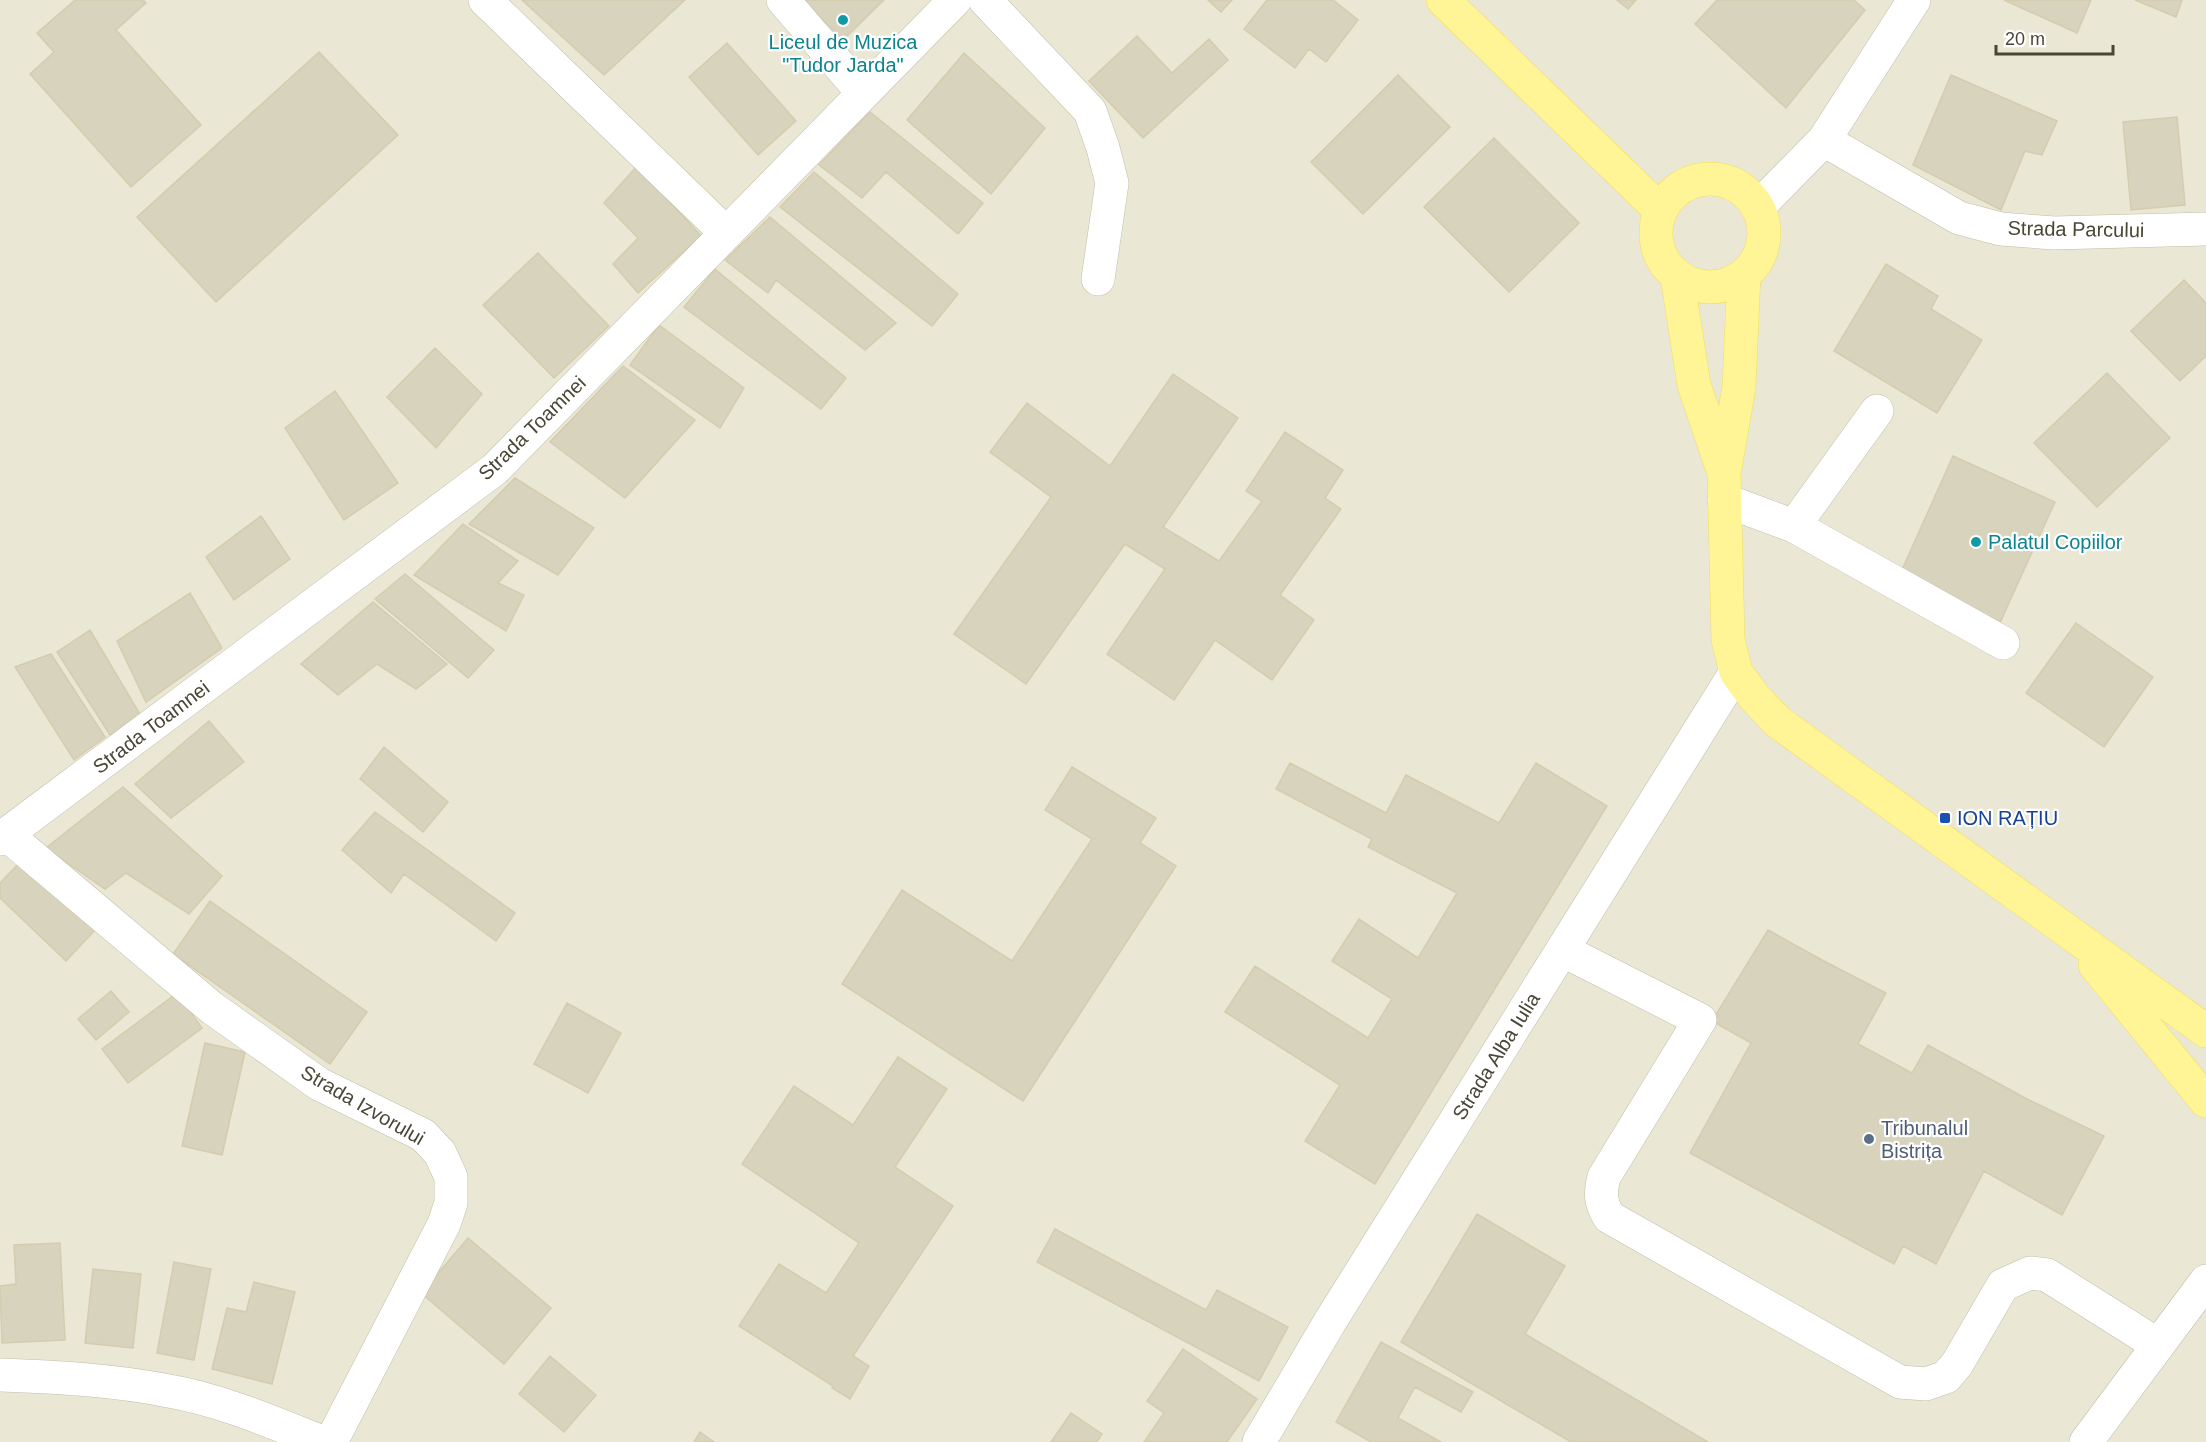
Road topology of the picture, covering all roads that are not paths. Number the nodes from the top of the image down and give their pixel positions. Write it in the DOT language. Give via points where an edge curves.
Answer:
graph roads {
  1 [pos="485,0"];
  2 [pos="783,0"];
  3 [pos="955,0"];
  4 [pos="985,0"];
  5 [pos="1443,0"];
  6 [pos="1914,0"];
  7 [pos="863,93"];
  8 [pos="1824,140"];
  9 [pos="1758,207"];
  10 [pos="1661,211"];
  11 [pos="2206,229"];
  12 [pos="726,233"];
  13 [pos="1677,276"];
  14 [pos="1744,276"];
  15 [pos="1098,279"];
  16 [pos="1876,411"];
  17 [pos="1724,487"];
  18 [pos="1794,526"];
  19 [pos="2003,643"];
  20 [pos="1736,672"];
  21 [pos="3,837"];
  22 [pos="2065,928"];
  23 [pos="1562,950"];
  24 [pos="2206,1031"];
  25 [pos="2206,1101"];
  26 [pos="2206,1281"];
  27 [pos="2158,1346"];
  28 [pos="0,1375"];
  29 [pos="322,1442"];
  30 [pos="331,1442"];
  31 [pos="1259,1442"];
  32 [pos="2086,1442"];
  1 -- 12 [label="street"];
  2 -- 7 [label="street"];
  3 -- 7 [label="street, Strada Toamnei"];
  4 -- 15 [label="street" via="1090,111 1112,183"];
  5 -- 10 [label="main road"];
  6 -- 8 [label="street"];
  7 -- 12 [label="street, Strada Toamnei"];
  8 -- 9 [label="street"];
  8 -- 11 [label="street, Strada Parcului" via="1959,218 2001,229 2054,233"];
  9 -- 10 [label="main road" via="1741,189 1718,179 1684,186"];
  9 -- 14 [label="main road" via="1764,245 1757,262"];
  10 -- 13 [label="main road" via="1657,240 1662,258"];
  12 -- 21 [label="street, Strada Toamnei" via="495,469"];
  13 -- 14 [label="main road" via="1694,285 1714,287"];
  13 -- 17 [label="main road" via="1694,385"];
  14 -- 17 [label="main road" via="1739,387"];
  16 -- 18 [label="street"];
  17 -- 18 [label="street"];
  17 -- 20 [label="main road" via="1728,640"];
  18 -- 19 [label="street"];
  20 -- 22 [label="main road" via="1778,722"];
  20 -- 23 [label="street, Strada Alba Iulia"];
  21 -- 30 [label="street, Strada Izvorului" via="212,1008 319,1084 423,1135 440,1153 451,1177 451,1203 444,1224"];
  22 -- 24 [label="main road"];
  22 -- 25 [label="main road"];
  23 -- 27 [label="street" via="1700,1020 1604,1177 1600,1191 1609,1217 1900,1382 1926,1384 1946,1377 2003,1285 2030,1273 2047,1275"];
  23 -- 31 [label="street, Strada Alba Iulia"];
  26 -- 27 [label="street"];
  27 -- 32 [label="street"];
  28 -- 29 [label="street" via="90,1378 171,1391 253,1415"];
}
